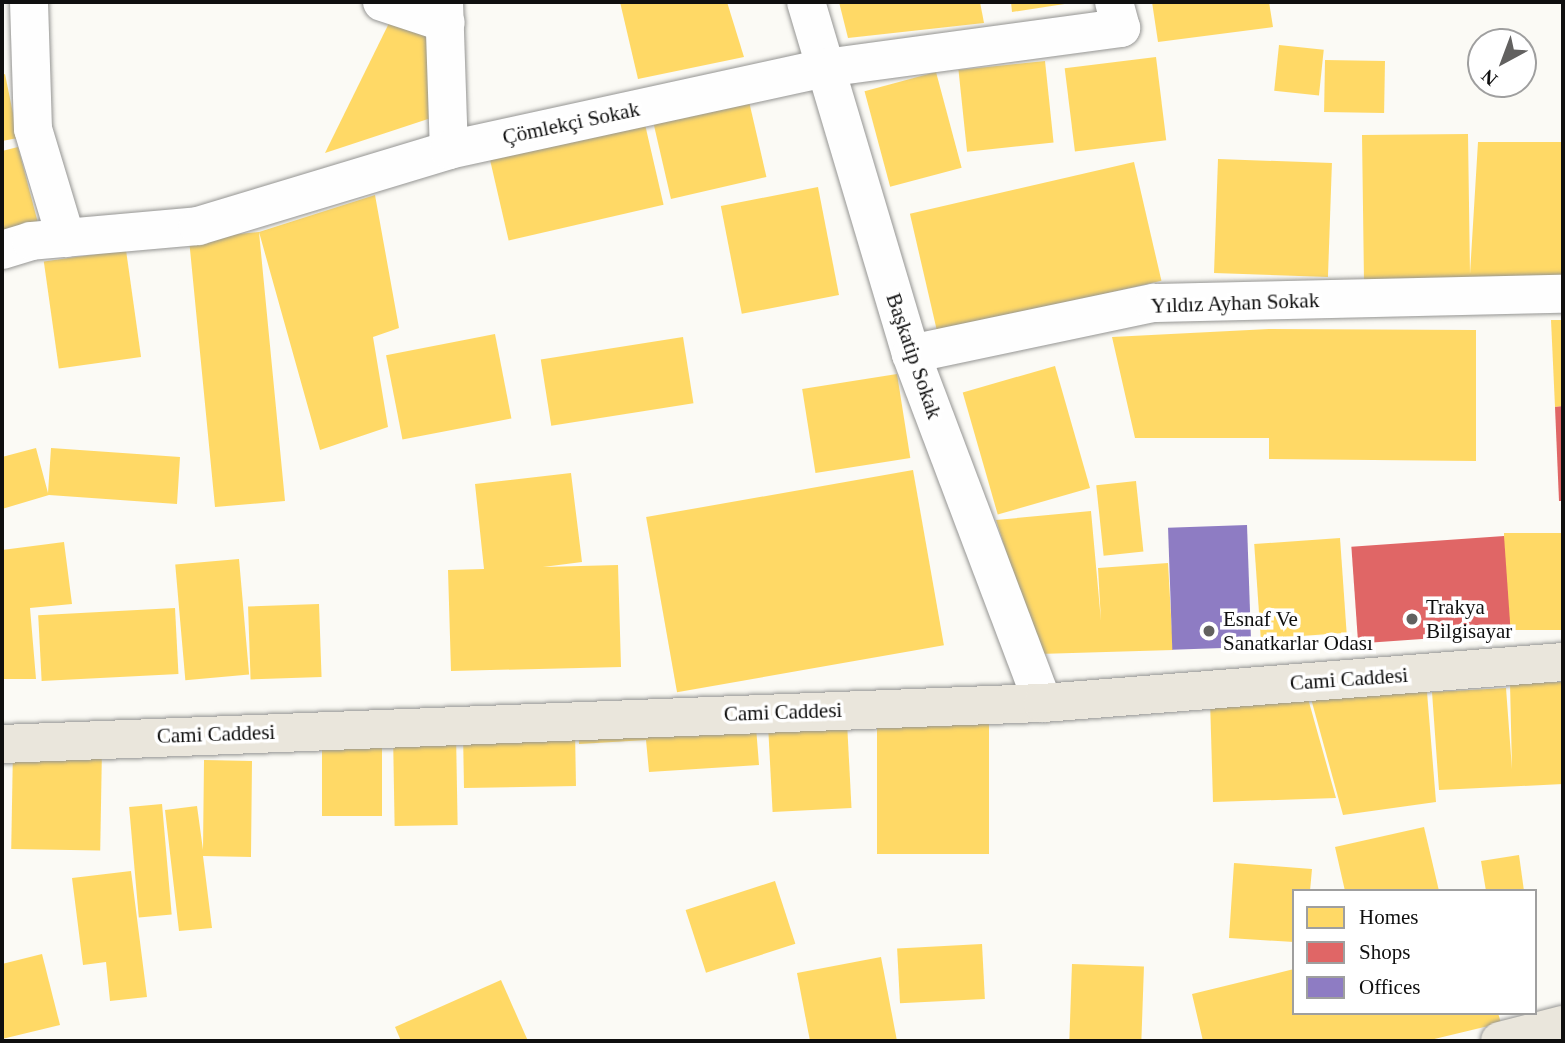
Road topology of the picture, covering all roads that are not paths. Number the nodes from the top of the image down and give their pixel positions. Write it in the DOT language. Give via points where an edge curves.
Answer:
graph roads {
  1 [pos="29,2"];
  2 [pos="382,2"];
  3 [pos="806,2"];
  4 [pos="1114,2"];
  5 [pos="445,13"];
  6 [pos="825,68"];
  7 [pos="449,150"];
  8 [pos="66,238"];
  9 [pos="2,250"];
  10 [pos="1563,294"];
  11 [pos="911,354"];
  12 [pos="1563,662"];
  13 [pos="1043,703"];
  14 [pos="2,744"];
  15 [pos="1563,1025"];
  16 [pos="1500,1041"];
  1 -- 8 [label="street" via="33,129"];
  2 -- 5 [label="street"];
  3 -- 6 [label="street, Başkatip Sokak"];
  4 -- 6 [label="street, Çömlekçi Sokak" via="1121,28"];
  5 -- 7 [label="street"];
  6 -- 7 [label="street, Çömlekçi Sokak"];
  6 -- 11 [label="street, Başkatip Sokak"];
  7 -- 8 [label="street, Çömlekçi Sokak" via="198,226"];
  8 -- 9 [label="street, Çömlekçi Sokak"];
  10 -- 11 [label="street, Yıldız Ayhan Sokak" via="1154,303"];
  11 -- 13 [label="street, Başkatip Sokak"];
  12 -- 13 [label="main road, Cami Caddesi"];
  13 -- 14 [label="main road, Cami Caddesi"];
  15 -- 16 [label="main road"];
}
